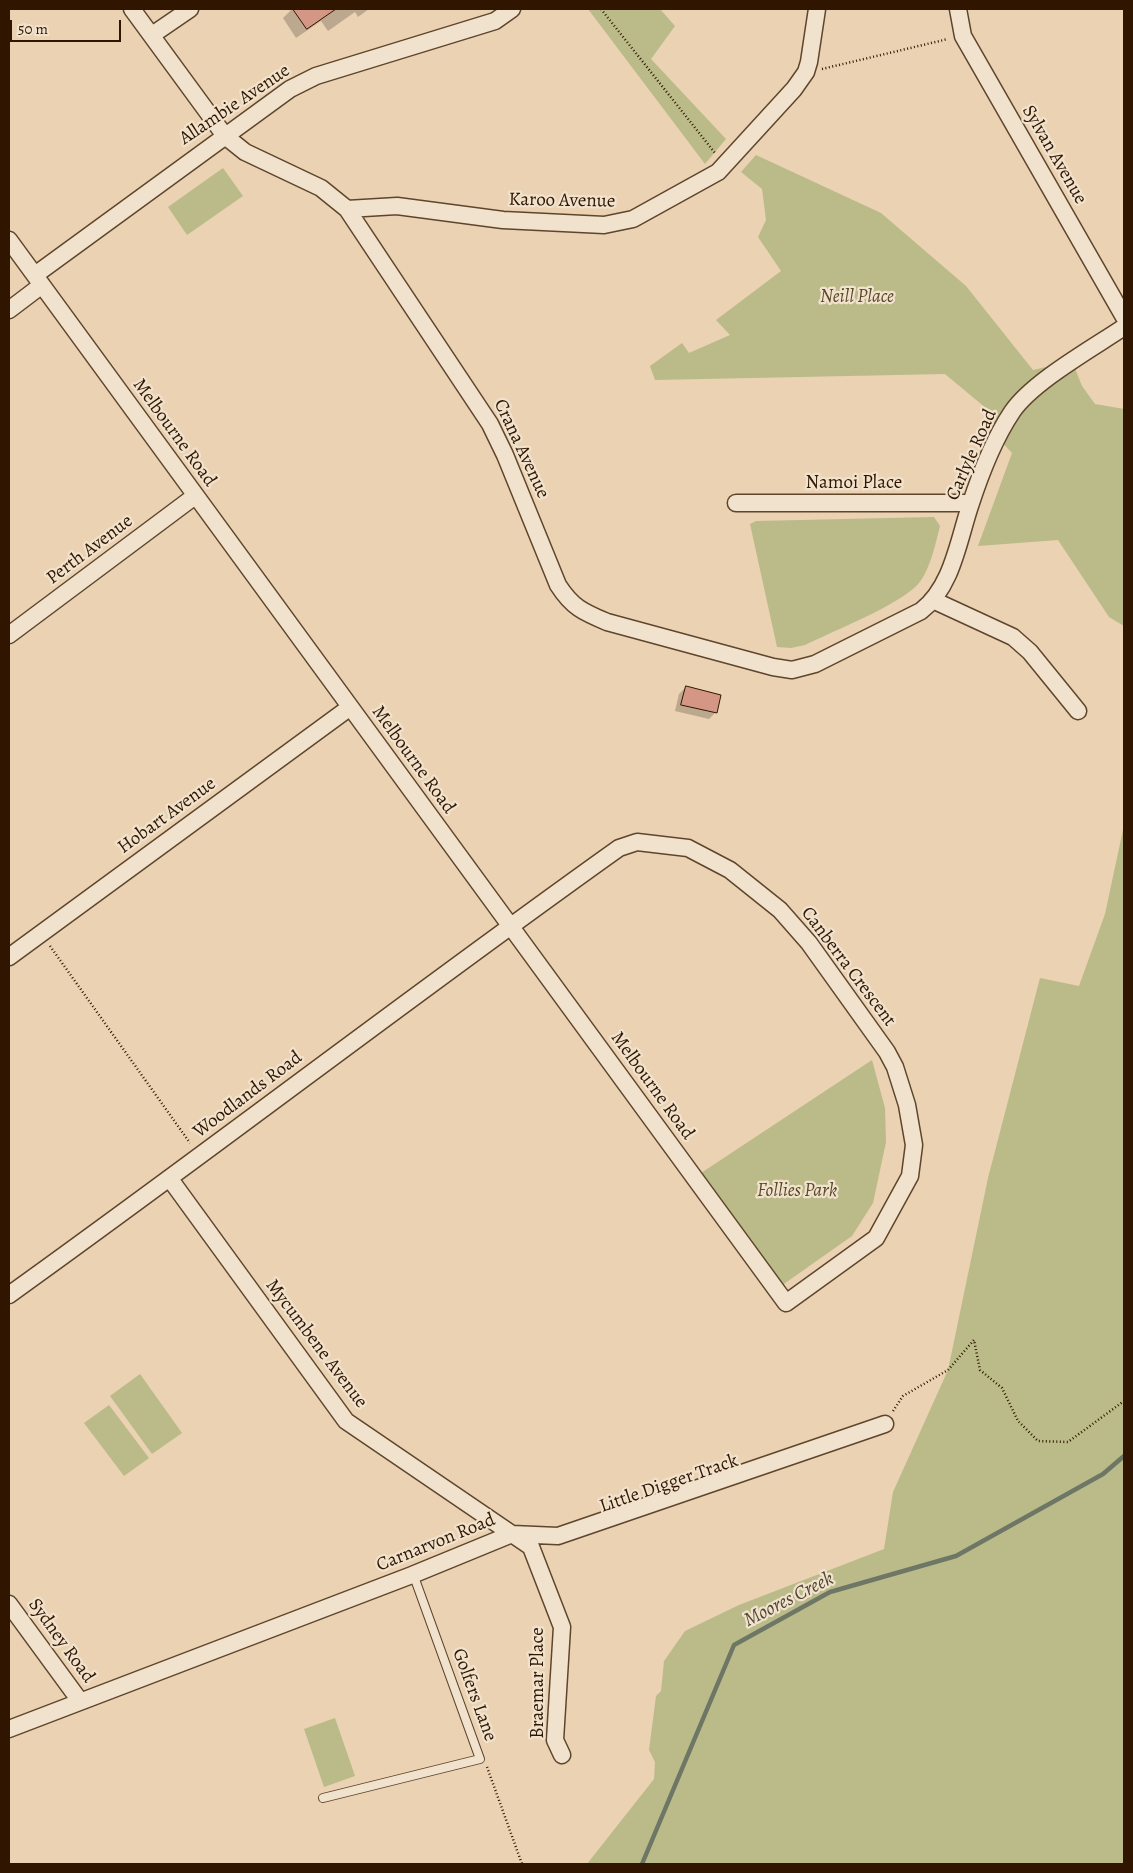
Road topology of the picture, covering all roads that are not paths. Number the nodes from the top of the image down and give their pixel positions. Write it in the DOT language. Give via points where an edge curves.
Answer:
graph roads {
  1 [pos="132,9"];
  2 [pos="190,9"];
  3 [pos="512,9"];
  4 [pos="817,9"];
  5 [pos="958,9"];
  6 [pos="152,35"];
  7 [pos="224,136"];
  8 [pos="347,209"];
  9 [pos="9,240"];
  10 [pos="38,280"];
  11 [pos="9,310"];
  12 [pos="1124,317"];
  13 [pos="1124,327"];
  14 [pos="195,496"];
  15 [pos="736,503"];
  16 [pos="971,503"];
  17 [pos="935,601"];
  18 [pos="921,611"];
  19 [pos="9,635"];
  20 [pos="349,708"];
  21 [pos="1078,711"];
  22 [pos="510,926"];
  23 [pos="9,957"];
  24 [pos="170,1179"];
  25 [pos="9,1295"];
  26 [pos="786,1303"];
  27 [pos="885,1424"];
  28 [pos="512,1534"];
  29 [pos="412,1575"];
  30 [pos="9,1604"];
  31 [pos="80,1701"];
  32 [pos="9,1729"];
  33 [pos="562,1755"];
  34 [pos="323,1798"];
  1 -- 6 [label="street, Crana Avenue"];
  2 -- 6 [label="street"];
  3 -- 7 [label="street, Allambie Avenue" via="495,21 316,76 290,89"];
  4 -- 8 [label="street, Karoo Avenue" via="809,62 794,88 725,166 710,178 633,219 604,225 503,220 397,206"];
  5 -- 12 [label="street, Sylvan Avenue" via="962,36"];
  6 -- 7 [label="street, Crana Avenue"];
  7 -- 8 [label="street, Crana Avenue" via="245,152 321,188"];
  7 -- 10 [label="street, Allambie Avenue"];
  8 -- 18 [label="street, Crana Avenue" via="490,424 568,602 607,622 792,670 815,664"];
  9 -- 10 [label="street, Melbourne Road"];
  10 -- 11 [label="street, Allambie Avenue"];
  10 -- 14 [label="street, Melbourne Road"];
  13 -- 16 [label="street, Carlyle Road" via="1072,361 1018,404 991,455"];
  14 -- 19 [label="street, Perth Avenue"];
  14 -- 20 [label="street, Melbourne Road"];
  15 -- 16 [label="street, Namoi Place"];
  16 -- 17 [label="street, Carlyle Road" via="946,581"];
  17 -- 18 [label="street, Carlyle Road"];
  17 -- 21 [label="street" via="1013,636"];
  20 -- 22 [label="street, Melbourne Road"];
  20 -- 23 [label="street, Hobart Avenue"];
  22 -- 24 [label="street, Woodlands Road"];
  22 -- 26 [label="street, Melbourne Road"];
  22 -- 26 [label="street, Canberra Crescent" via="619,848 637,842 688,848 730,870 780,910 809,943 895,1067 907,1105 914,1145 910,1176 876,1238"];
  24 -- 25 [label="street, Woodlands Road"];
  24 -- 28 [label="street, Mycumbene Avenue" via="346,1421"];
  27 -- 28 [label="street, Carnarvon Road" via="558,1536"];
  28 -- 29 [label="street, Carnarvon Road"];
  28 -- 33 [label="street, Braemar Place" via="531,1547 562,1627 555,1740"];
  29 -- 31 [label="street, Carnarvon Road"];
  29 -- 34 [label="lane, Golfers Lane" via="480,1759"];
  30 -- 31 [label="street, Sydney Road"];
  31 -- 32 [label="street, Carnarvon Road"];
}
